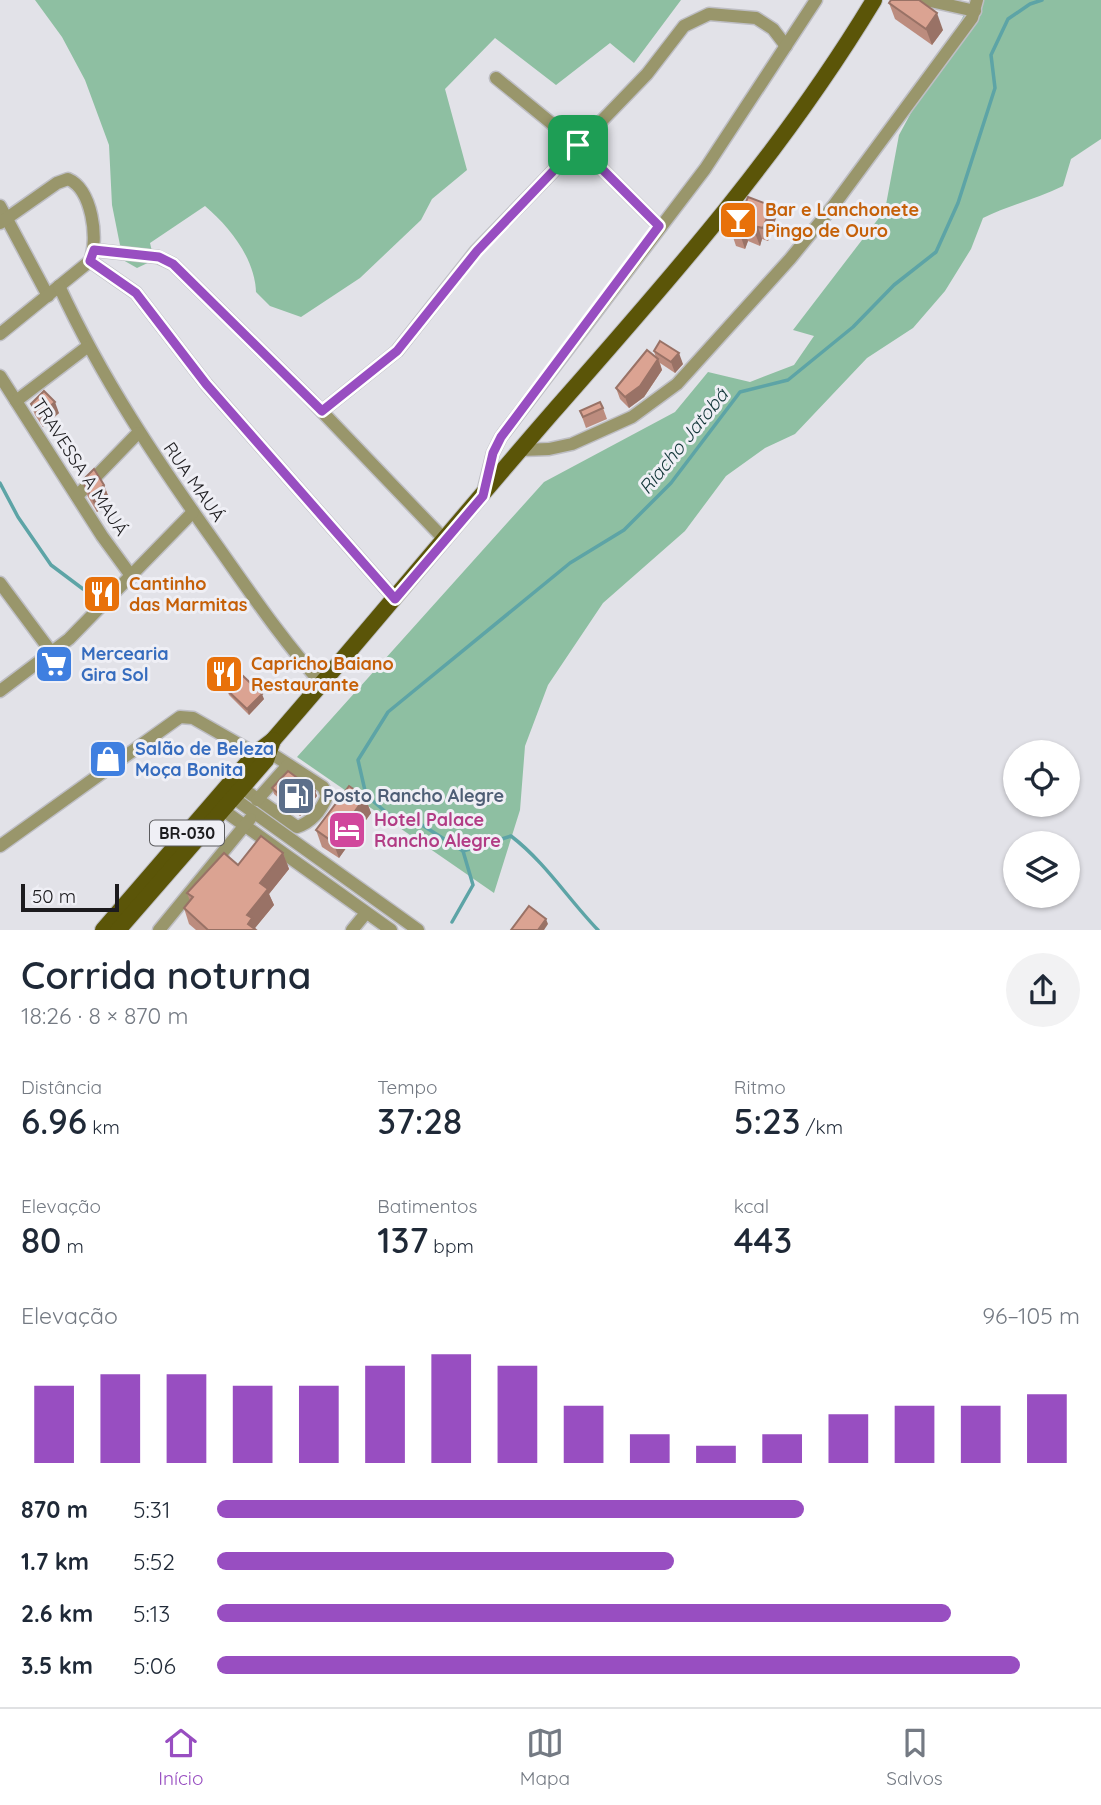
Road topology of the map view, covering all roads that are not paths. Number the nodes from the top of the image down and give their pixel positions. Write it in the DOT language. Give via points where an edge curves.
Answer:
graph roads {
  1 [pos="816,0"];
  2 [pos="874,0"];
  3 [pos="926,0"];
  4 [pos="976,5"];
  5 [pos="786,46"];
  6 [pos="496,78"];
  7 [pos="578,145"];
  8 [pos="0,206"];
  9 [pos="4,221"];
  10 [pos="659,226"];
  11 [pos="92,255"];
  12 [pos="59,286"];
  13 [pos="48,296"];
  14 [pos="0,334"];
  15 [pos="87,347"];
  16 [pos="0,376"];
  17 [pos="16,401"];
  18 [pos="322,411"];
  19 [pos="138,433"];
  20 [pos="521,450"];
  21 [pos="77,496"];
  22 [pos="483,496"];
  23 [pos="193,512"];
  24 [pos="445,540"];
  25 [pos="132,577"];
  26 [pos="0,583"];
  27 [pos="395,599"];
  28 [pos="52,653"];
  29 [pos="322,684"];
  30 [pos="0,691"];
  31 [pos="266,751"];
  32 [pos="288,765"];
  33 [pos="227,798"];
  34 [pos="256,806"];
  35 [pos="245,825"];
  36 [pos="0,846"];
  37 [pos="359,887"];
  38 [pos="351,902"];
  39 [pos="366,913"];
  40 [pos="103,930"];
  41 [pos="118,930"];
  42 [pos="159,930"];
  43 [pos="352,930"];
  44 [pos="391,930"];
  45 [pos="418,930"];
  1 -- 5 [label="street"];
  2 -- 20 [label="main road, BR-030" via="756,176"];
  3 -- 4 [label="street"];
  4 -- 20 [label="street" via="913,100 834,205 677,384 632,417 572,444"];
  5 -- 7 [label="street" via="773,29 756,18 709,14 695,18"];
  5 -- 10 [label="street" via="705,169"];
  6 -- 7 [label="street"];
  7 -- 10 [label="street"];
  7 -- 18 [label="street" via="477,251 397,351"];
  8 -- 9 [label="street"];
  9 -- 11 [label="street" via="57,183 71,180 79,187 94,225"];
  9 -- 13 [label="street"];
  10 -- 22 [label="street" via="501,437"];
  11 -- 12 [label="street"];
  11 -- 18 [label="street" via="159,257 187,275"];
  11 -- 27 [label="street" via="136,293 206,384"];
  12 -- 13 [label="street"];
  12 -- 15 [label="street, RUA MAUÁ"];
  13 -- 14 [label="street"];
  15 -- 17 [label="street"];
  15 -- 19 [label="street, RUA MAUÁ"];
  16 -- 17 [label="street, TRAVESSA A MAUÁ"];
  17 -- 21 [label="street, TRAVESSA A MAUÁ"];
  18 -- 24 [label="street"];
  19 -- 21 [label="street"];
  19 -- 23 [label="street, RUA MAUÁ"];
  20 -- 22 [label="main road, BR-030"];
  21 -- 25 [label="street, TRAVESSA A MAUÁ"];
  22 -- 24 [label="main road, BR-030"];
  23 -- 25 [label="street"];
  23 -- 29 [label="street, RUA MAUÁ" via="280,634"];
  24 -- 27 [label="main road, BR-030"];
  25 -- 28 [label="street"];
  26 -- 28 [label="street"];
  27 -- 29 [label="main road, BR-030"];
  28 -- 30 [label="street"];
  29 -- 31 [label="main road, BR-030"];
  31 -- 32 [label="street"];
  31 -- 33 [label="main road, BR-030"];
  31 -- 36 [label="street" via="194,718 180,717"];
  32 -- 34 [label="street"];
  32 -- 34 [label="street" via="323,787 327,796 308,823 297,827"];
  33 -- 34 [label="street"];
  33 -- 35 [label="street"];
  33 -- 40 [label="main road, BR-030"];
  33 -- 41 [label="main road, BR-030"];
  34 -- 35 [label="street"];
  34 -- 37 [label="street"];
  35 -- 38 [label="street"];
  35 -- 42 [label="street"];
  37 -- 38 [label="street"];
  37 -- 45 [label="street"];
  38 -- 39 [label="street"];
  39 -- 43 [label="street"];
  39 -- 44 [label="street"];
}
